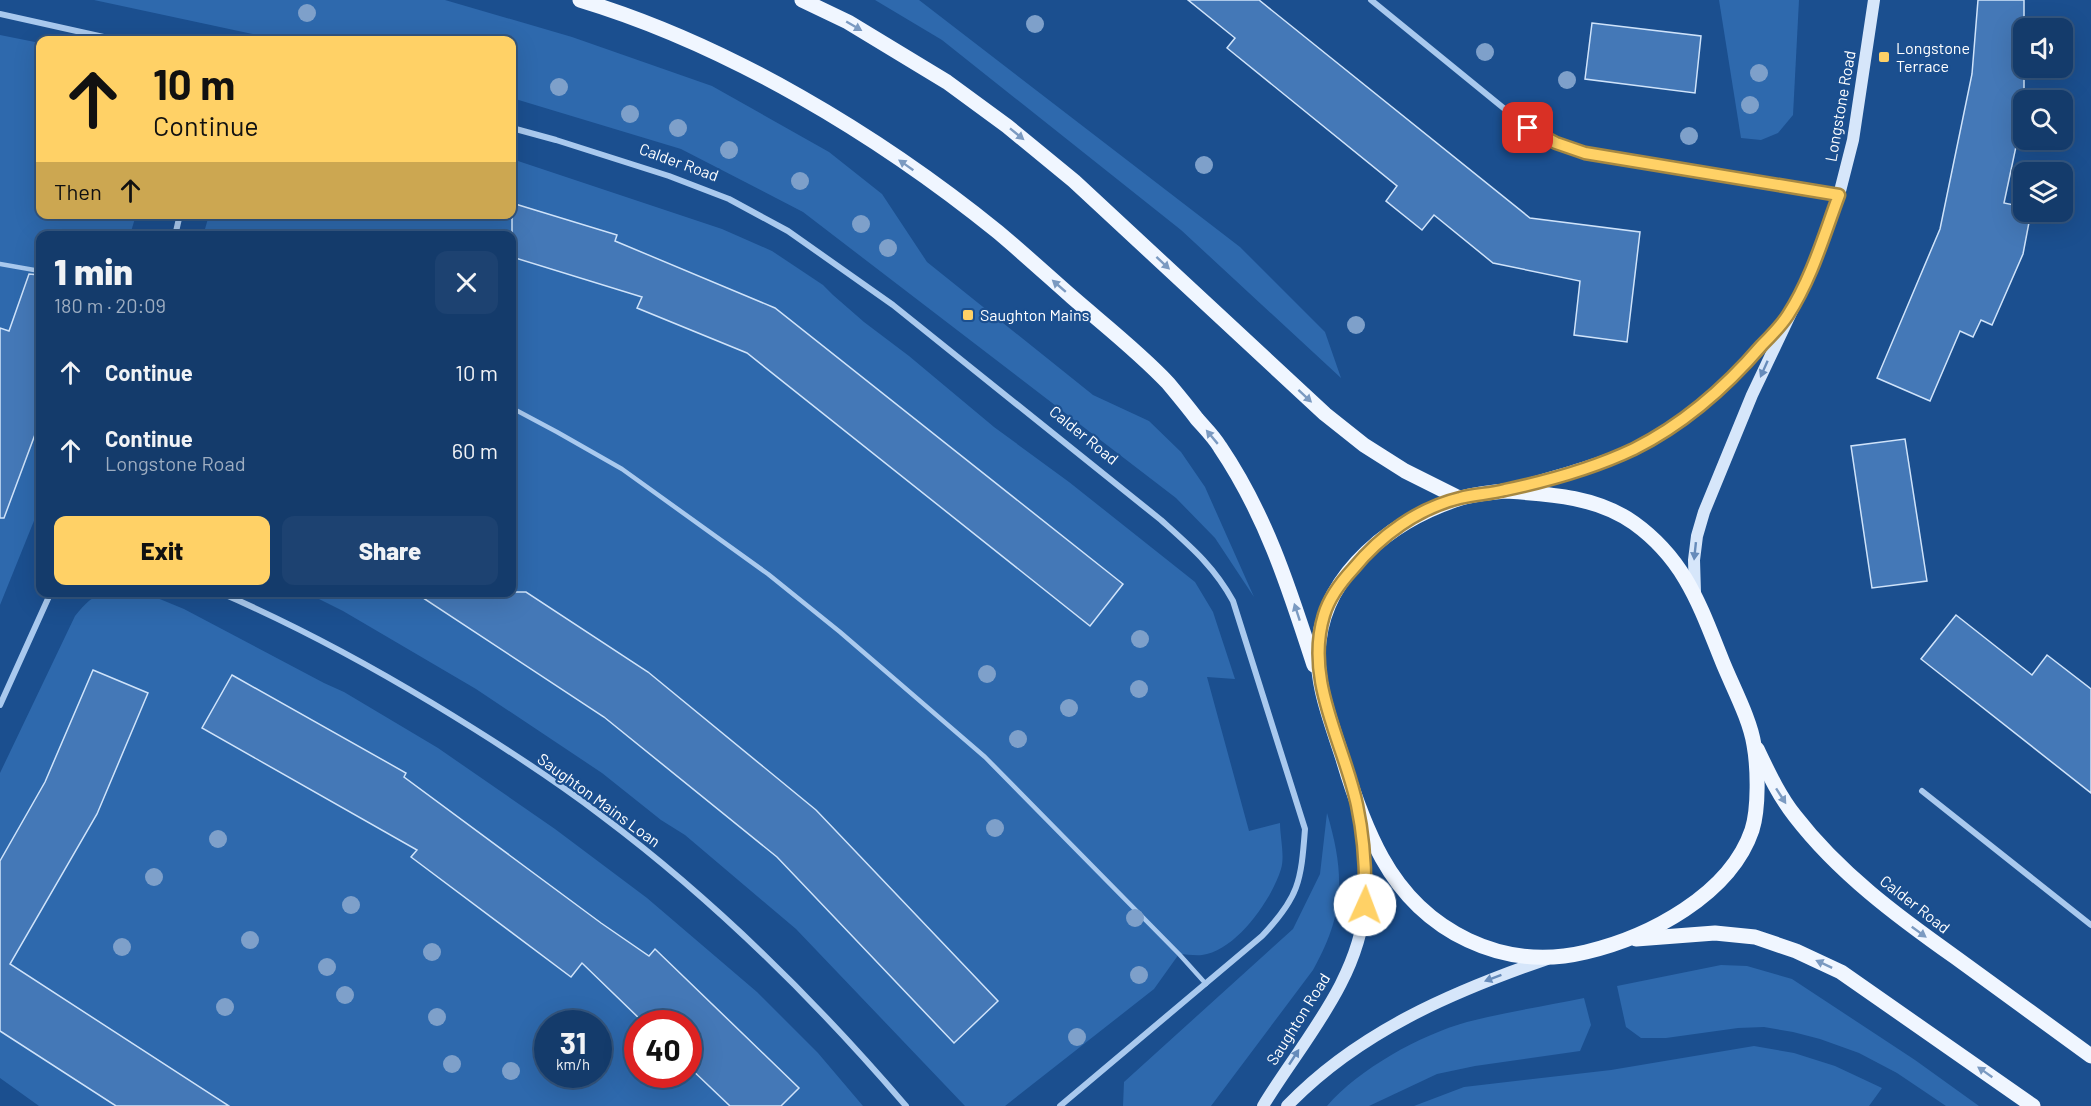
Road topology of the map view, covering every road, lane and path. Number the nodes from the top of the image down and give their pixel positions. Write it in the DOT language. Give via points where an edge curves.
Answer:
graph roads {
  1 [pos="580,0"];
  2 [pos="802,0"];
  3 [pos="1371,0"];
  4 [pos="1874,0"];
  5 [pos="0,14"];
  6 [pos="99,36"];
  7 [pos="516,129"];
  8 [pos="1839,195"];
  9 [pos="0,264"];
  10 [pos="36,271"];
  11 [pos="1788,316"];
  12 [pos="516,410"];
  13 [pos="1504,490"];
  14 [pos="1459,498"];
  15 [pos="1695,593"];
  16 [pos="49,597"];
  17 [pos="230,597"];
  18 [pos="1321,688"];
  19 [pos="0,705"];
  20 [pos="1754,744"];
  21 [pos="1922,791"];
  22 [pos="1357,804"];
  23 [pos="2091,925"];
  24 [pos="1627,940"];
  25 [pos="1548,958"];
  26 [pos="1206,984"];
  27 [pos="2091,1056"];
  28 [pos="906,1106"];
  29 [pos="1060,1106"];
  30 [pos="1263,1106"];
  31 [pos="1287,1106"];
  32 [pos="2033,1106"];
  18 -- 1 [label="main road, one-way" via="1276,550 1250,497 1220,446 1167,383 998,233 879,147 788,90 698,44"];
  2 -- 14 [label="main road, one-way" via="848,22 947,82 1007,126 1074,181 1325,414 1405,471"];
  3 -- 8 [label="street" via="1528,128 1556,143 1585,153"];
  4 -- 8 [label="street, Longstone Road" via="1853,140"];
  5 -- 6 [label="street"];
  7 -- 26 [label="street, Calder Road" via="669,176 729,199 788,231 893,304 1152,513 1222,580 1233,601 1305,829 1296,891 1281,916"];
  8 -- 11 [label="street, Longstone Road" via="1809,274"];
  9 -- 10 [label="lane"];
  11 -- 13 [label="street, Longstone Road" via="1707,401 1674,425 1634,449"];
  11 -- 15 [label="street, Longstone Road, one-way" via="1704,512 1694,560"];
  12 -- 26 [label="lane" via="622,469 768,574 840,632 985,757"];
  13 -- 14 [label="main road"];
  13 -- 15 [label="main road" via="1594,502 1633,522 1669,553"];
  14 -- 18 [label="main road" via="1421,513 1388,533 1339,585 1324,614 1318,643"];
  15 -- 20 [label="main road"];
  16 -- 19 [label="street"];
  17 -- 28 [label="street, Saughton Mains Loan" via="397,682 477,730 602,816 728,921 798,988"];
  18 -- 22 [label="main road"];
  20 -- 24 [label="main road" via="1757,791 1753,828 1740,857 1708,891 1676,916"];
  20 -- 27 [label="main road, Calder Road, one-way" via="1794,816 1853,878 1901,918"];
  21 -- 23 [label="street"];
  22 -- 25 [label="main road" via="1382,858 1404,892 1437,923 1486,948 1512,956"];
  30 -- 22 [label="street, Saughton Road, one-way" via="1338,990 1357,940 1365,905 1366,868"];
  24 -- 25 [label="main road"];
  32 -- 24 [label="main road, one-way" via="1841,972 1796,951 1755,937 1715,933"];
  25 -- 31 [label="street, one-way" via="1456,992 1394,1024 1338,1060"];
  26 -- 29 [label="street"];
}
